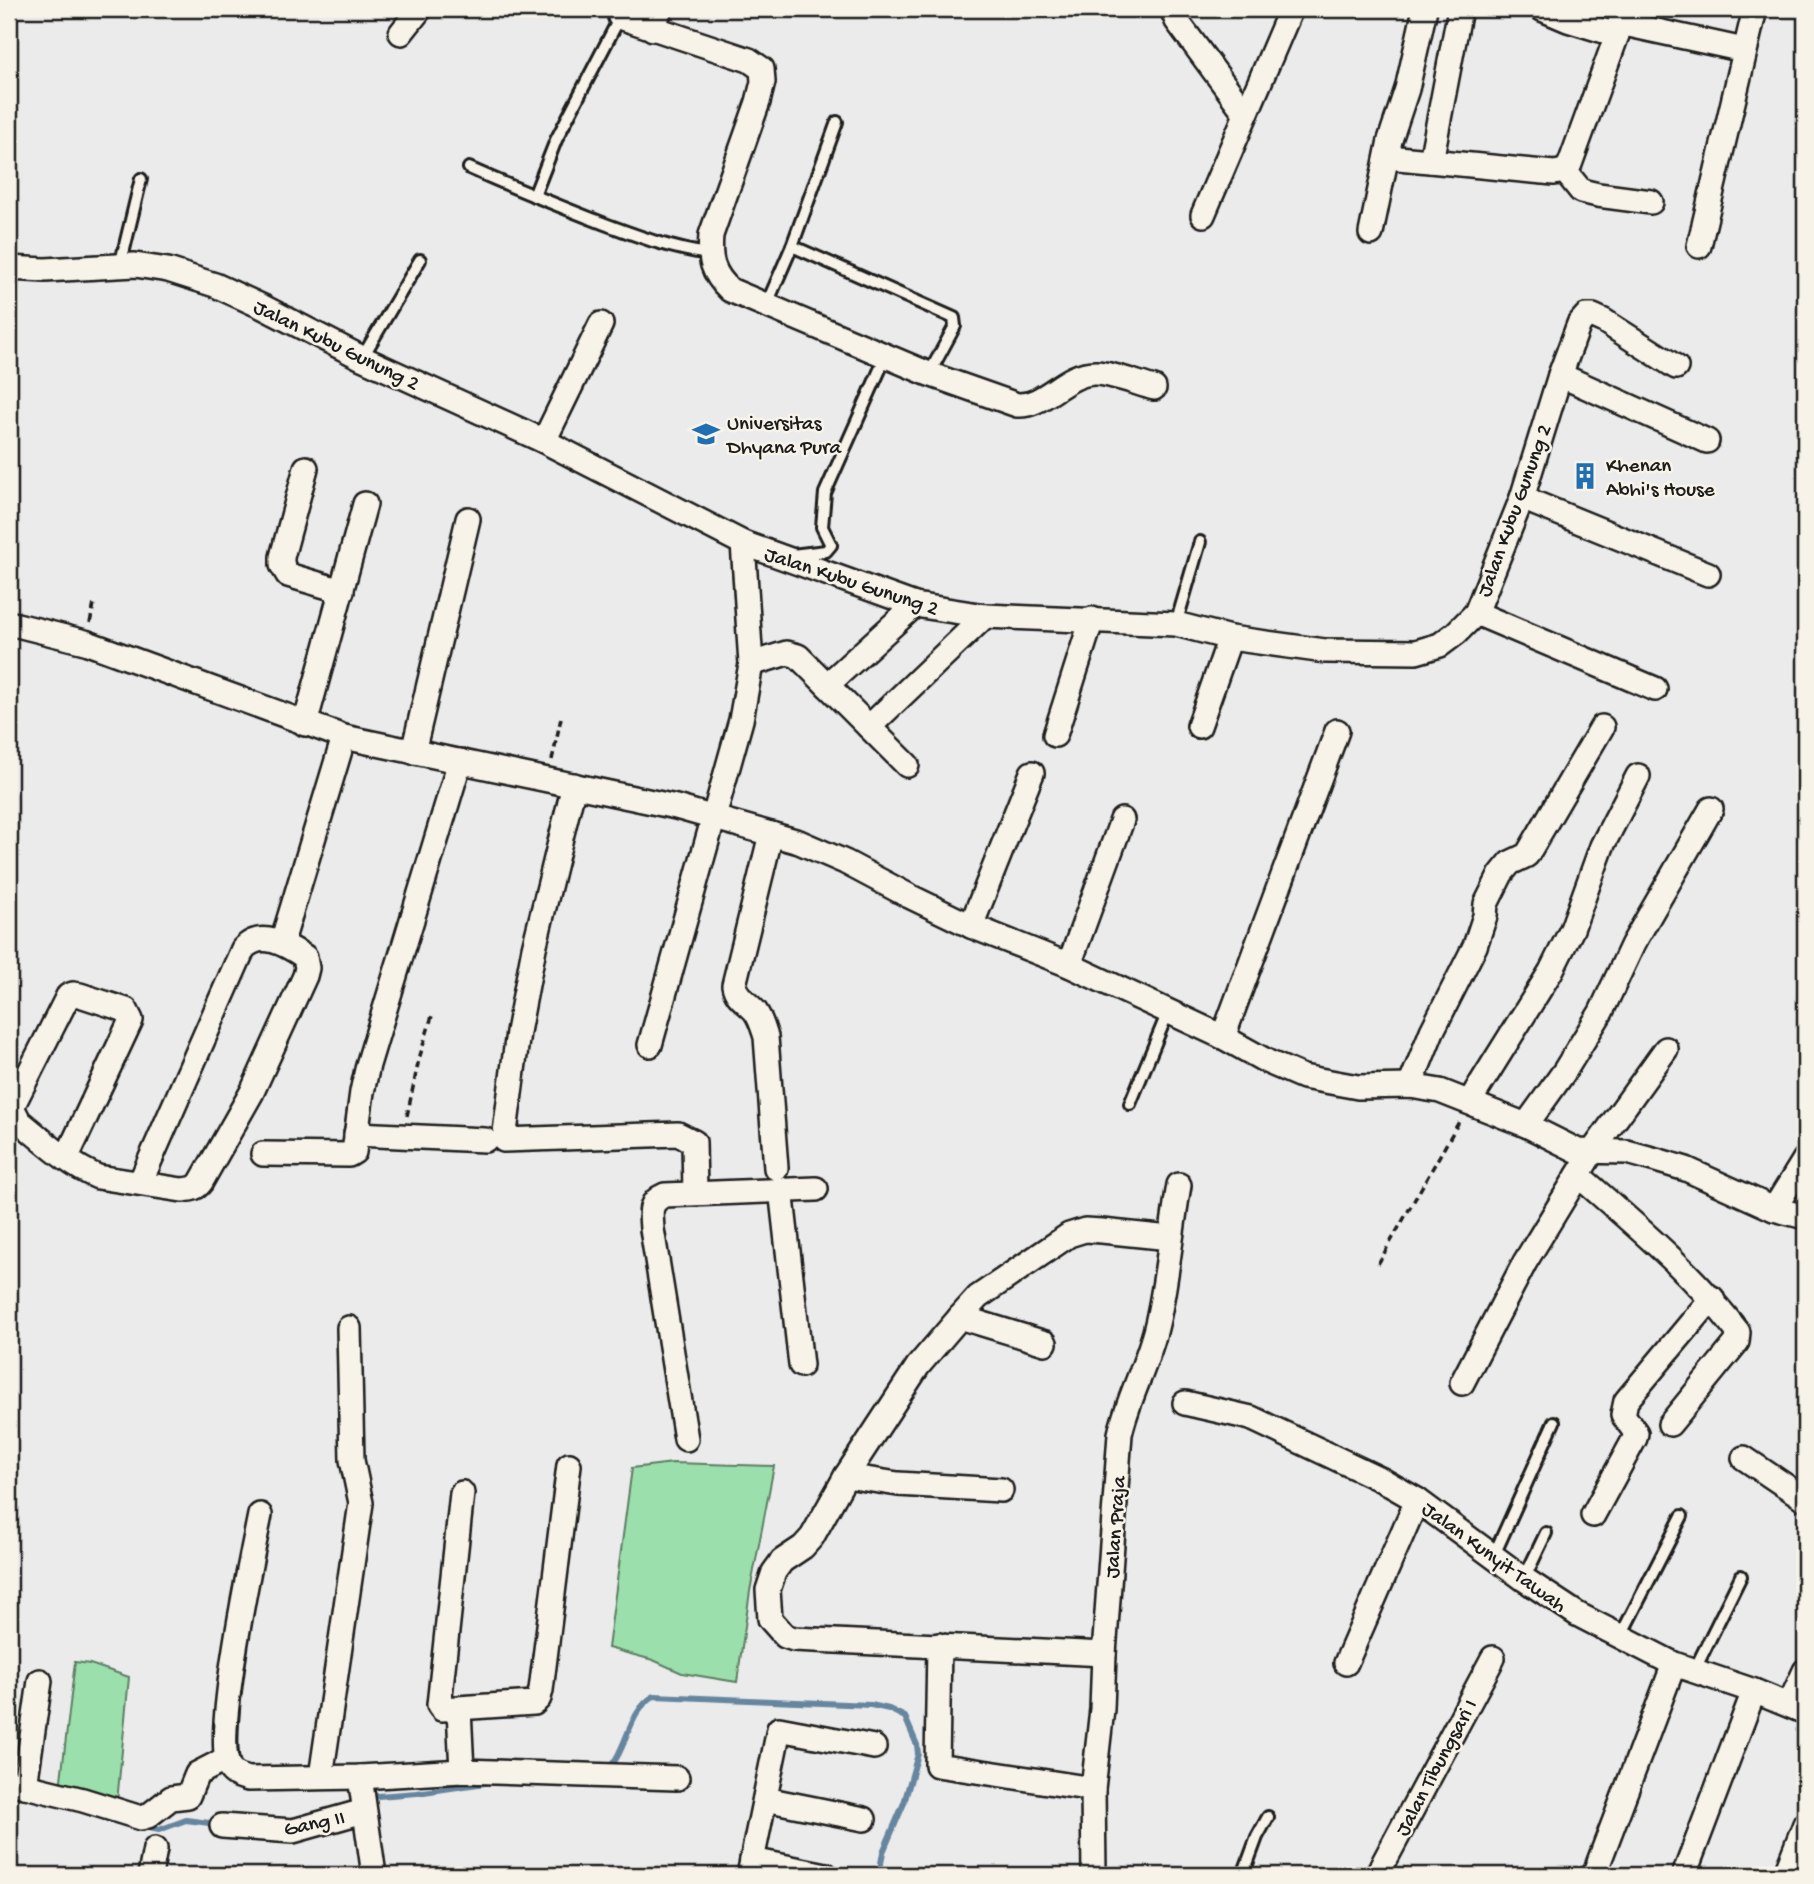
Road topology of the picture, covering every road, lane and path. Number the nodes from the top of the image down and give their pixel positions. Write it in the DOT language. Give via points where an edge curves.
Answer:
graph roads {
  1 [pos="420,9"];
  2 [pos="1172,9"];
  3 [pos="1291,9"];
  4 [pos="1425,9"];
  5 [pos="1460,9"];
  6 [pos="1542,9"];
  7 [pos="1755,9"];
  8 [pos="621,13"];
  9 [pos="657,19"];
  10 [pos="1620,22"];
  11 [pos="401,33"];
  12 [pos="1744,50"];
  13 [pos="1246,114"];
  14 [pos="837,122"];
  15 [pos="1388,157"];
  16 [pos="1431,161"];
  17 [pos="469,168"];
  18 [pos="1564,171"];
  19 [pos="141,179"];
  20 [pos="534,196"];
  21 [pos="1651,202"];
  22 [pos="1203,215"];
  23 [pos="1371,233"];
  24 [pos="792,246"];
  25 [pos="1699,246"];
  26 [pos="709,254"];
  27 [pos="420,260"];
  28 [pos="120,265"];
  29 [pos="9,268"];
  30 [pos="766,306"];
  31 [pos="601,324"];
  32 [pos="886,356"];
  33 [pos="362,358"];
  34 [pos="1676,367"];
  35 [pos="929,374"];
  36 [pos="1560,375"];
  37 [pos="1154,388"];
  38 [pos="544,441"];
  39 [pos="1707,441"];
  40 [pos="306,468"];
  41 [pos="1522,498"];
  42 [pos="365,504"];
  43 [pos="468,519"];
  44 [pos="1200,542"];
  45 [pos="743,543"];
  46 [pos="779,557"];
  47 [pos="1708,574"];
  48 [pos="342,591"];
  49 [pos="915,605"];
  50 [pos="1476,613"];
  51 [pos="985,616"];
  52 [pos="1092,619"];
  53 [pos="9,623"];
  54 [pos="1176,624"];
  55 [pos="1230,638"];
  56 [pos="751,664"];
  57 [pos="827,685"];
  58 [pos="1655,689"];
  59 [pos="561,718"];
  60 [pos="305,724"];
  61 [pos="1199,726"];
  62 [pos="869,727"];
  63 [pos="1602,727"];
  64 [pos="1337,731"];
  65 [pos="1055,735"];
  66 [pos="344,737"];
  67 [pos="413,752"];
  68 [pos="460,761"];
  69 [pos="907,765"];
  70 [pos="1032,773"];
  71 [pos="1638,776"];
  72 [pos="548,780"];
  73 [pos="574,785"];
  74 [pos="1712,809"];
  75 [pos="712,817"];
  76 [pos="1122,820"];
  77 [pos="772,834"];
  78 [pos="971,926"];
  79 [pos="282,942"];
  80 [pos="1069,965"];
  81 [pos="1168,1012"];
  82 [pos="432,1016"];
  83 [pos="1223,1037"];
  84 [pos="650,1045"];
  85 [pos="1666,1049"];
  86 [pos="1410,1086"];
  87 [pos="1470,1101"];
  88 [pos="1130,1104"];
  89 [pos="1526,1125"];
  90 [pos="1453,1132"];
  91 [pos="356,1134"];
  92 [pos="403,1137"];
  93 [pos="485,1140"];
  94 [pos="1592,1152"];
  95 [pos="263,1154"];
  96 [pos="66,1159"];
  97 [pos="1805,1159"];
  98 [pos="1578,1175"];
  99 [pos="778,1178"];
  100 [pos="140,1183"];
  101 [pos="1179,1185"];
  102 [pos="816,1189"];
  103 [pos="695,1193"];
  104 [pos="1774,1209"];
  105 [pos="1805,1217"];
  106 [pos="1170,1238"];
  107 [pos="1378,1264"];
  108 [pos="1712,1298"];
  109 [pos="960,1317"];
  110 [pos="349,1328"];
  111 [pos="1045,1343"];
  112 [pos="801,1365"];
  113 [pos="1462,1383"];
  114 [pos="1185,1403"];
  115 [pos="1554,1422"];
  116 [pos="1670,1424"];
  117 [pos="686,1439"];
  118 [pos="1744,1458"];
  119 [pos="569,1465"];
  120 [pos="846,1476"];
  121 [pos="1001,1490"];
  122 [pos="462,1493"];
  123 [pos="1805,1499"];
  124 [pos="1417,1500"];
  125 [pos="260,1515"];
  126 [pos="1593,1515"];
  127 [pos="1682,1516"];
  128 [pos="1546,1533"];
  129 [pos="1494,1555"];
  130 [pos="1741,1576"];
  131 [pos="1524,1579"];
  132 [pos="1620,1637"];
  133 [pos="939,1645"];
  134 [pos="1104,1654"];
  135 [pos="1493,1658"];
  136 [pos="1346,1663"];
  137 [pos="1684,1668"];
  138 [pos="1805,1671"];
  139 [pos="40,1681"];
  140 [pos="1754,1691"];
  141 [pos="459,1709"];
  142 [pos="1797,1709"];
  143 [pos="874,1747"];
  144 [pos="226,1759"];
  145 [pos="462,1771"];
  146 [pos="321,1777"];
  147 [pos="360,1777"];
  148 [pos="677,1778"];
  149 [pos="17,1784"];
  150 [pos="1093,1789"];
  151 [pos="765,1799"];
  152 [pos="364,1811"];
  153 [pos="1268,1817"];
  154 [pos="864,1819"];
  155 [pos="1805,1824"];
  156 [pos="222,1826"];
  157 [pos="155,1850"];
  158 [pos="751,1868"];
  159 [pos="150,1875"];
  160 [pos="374,1875"];
  161 [pos="826,1875"];
  162 [pos="1094,1875"];
  163 [pos="1243,1875"];
  164 [pos="1377,1875"];
  165 [pos="1594,1875"];
  166 [pos="1685,1875"];
  167 [pos="1785,1875"];
  1 -- 11 [label="street"];
  2 -- 13 [label="street"];
  3 -- 13 [label="street"];
  4 -- 15 [label="street"];
  5 -- 16 [label="street"];
  6 -- 10 [label="street" via="1568,20"];
  7 -- 12 [label="street"];
  8 -- 9 [label="street"];
  8 -- 20 [label="lane" via="556,140"];
  9 -- 26 [label="street" via="762,69 758,102 711,235"];
  10 -- 12 [label="street"];
  10 -- 18 [label="street"];
  12 -- 25 [label="street"];
  13 -- 22 [label="street"];
  14 -- 24 [label="lane"];
  15 -- 16 [label="street"];
  15 -- 23 [label="street"];
  16 -- 18 [label="street"];
  17 -- 20 [label="lane"];
  18 -- 21 [label="street" via="1581,191"];
  19 -- 28 [label="lane"];
  20 -- 26 [label="lane" via="654,242"];
  24 -- 30 [label="lane"];
  24 -- 35 [label="lane" via="954,318"];
  26 -- 30 [label="street" via="719,280"];
  27 -- 33 [label="lane"];
  28 -- 29 [label="street, Jalan Kubu Gunung 2"];
  28 -- 33 [label="street, Jalan Kubu Gunung 2" via="168,270 215,285"];
  30 -- 32 [label="street"];
  31 -- 38 [label="street"];
  32 -- 35 [label="street"];
  32 -- 46 [label="lane" via="825,493 822,527 831,545 826,551"];
  33 -- 38 [label="street, Jalan Kubu Gunung 2"];
  34 -- 36 [label="street, Jalan Kubu Gunung 2" via="1586,316"];
  35 -- 37 [label="street" via="1017,405 1034,403 1075,377 1095,373"];
  36 -- 39 [label="street"];
  36 -- 41 [label="street, Jalan Kubu Gunung 2"];
  38 -- 45 [label="street, Jalan Kubu Gunung 2"];
  40 -- 48 [label="street" via="282,565 288,575"];
  41 -- 47 [label="street"];
  41 -- 50 [label="street, Jalan Kubu Gunung 2"];
  42 -- 48 [label="street"];
  43 -- 67 [label="street"];
  44 -- 54 [label="lane"];
  45 -- 46 [label="street, Jalan Kubu Gunung 2"];
  45 -- 56 [label="street"];
  46 -- 49 [label="street, Jalan Kubu Gunung 2"];
  48 -- 60 [label="street"];
  49 -- 51 [label="street, Jalan Kubu Gunung 2"];
  49 -- 57 [label="street"];
  50 -- 55 [label="street, Jalan Kubu Gunung 2" via="1440,645 1416,652 1325,652"];
  50 -- 58 [label="street"];
  51 -- 52 [label="street, Jalan Kubu Gunung 2"];
  51 -- 62 [label="street"];
  52 -- 54 [label="street, Jalan Kubu Gunung 2"];
  52 -- 65 [label="street"];
  53 -- 60 [label="street" via="94,644"];
  54 -- 55 [label="street, Jalan Kubu Gunung 2"];
  55 -- 61 [label="street"];
  56 -- 57 [label="street" via="793,653"];
  56 -- 75 [label="street" via="741,720"];
  57 -- 62 [label="street"];
  59 -- 72 [label="path"];
  60 -- 66 [label="street"];
  62 -- 69 [label="street"];
  63 -- 86 [label="street" via="1527,855 1510,863 1501,874 1486,904 1475,946"];
  64 -- 83 [label="street"];
  66 -- 67 [label="street"];
  66 -- 79 [label="street"];
  67 -- 68 [label="street"];
  68 -- 72 [label="street"];
  68 -- 91 [label="street" via="368,1065"];
  70 -- 78 [label="street"];
  71 -- 87 [label="street" via="1602,846 1572,929 1551,971"];
  72 -- 73 [label="street"];
  73 -- 75 [label="street"];
  73 -- 103 [label="street" via="532,960 504,1140 678,1134 694,1142"];
  74 -- 89 [label="street" via="1633,944 1601,1012"];
  75 -- 77 [label="street"];
  75 -- 84 [label="street"];
  76 -- 80 [label="street"];
  77 -- 78 [label="street" via="845,862"];
  77 -- 99 [label="street" via="734,985 762,1022 766,1037"];
  78 -- 80 [label="street"];
  79 -- 100 [label="street" via="250,941 243,949"];
  79 -- 100 [label="street" via="305,957 305,975 252,1092 209,1169 191,1189"];
  80 -- 81 [label="street"];
  81 -- 83 [label="street"];
  81 -- 88 [label="lane"];
  82 -- 92 [label="path"];
  83 -- 86 [label="street" via="1303,1077 1358,1087"];
  85 -- 94 [label="street"];
  86 -- 87 [label="street"];
  87 -- 89 [label="street"];
  89 -- 94 [label="street" via="1567,1146"];
  90 -- 107 [label="path"];
  91 -- 92 [label="street"];
  91 -- 95 [label="street" via="354,1152 349,1155"];
  92 -- 93 [label="street"];
  94 -- 98 [label="street"];
  94 -- 104 [label="street" via="1627,1152 1686,1169"];
  96 -- 96 [label="street" via="131,1020 126,1010 73,994 63,1004 13,1103 19,1121"];
  96 -- 100 [label="street" via="97,1177"];
  97 -- 104 [label="street"];
  98 -- 108 [label="street"];
  98 -- 113 [label="street" via="1525,1262"];
  99 -- 102 [label="street"];
  99 -- 103 [label="street"];
  99 -- 112 [label="street"];
  101 -- 106 [label="street, Jalan Praja"];
  103 -- 117 [label="street" via="665,1195 651,1206"];
  104 -- 105 [label="street"];
  106 -- 109 [label="street" via="1085,1230 1069,1236 978,1297"];
  106 -- 134 [label="street, Jalan Praja" via="1156,1327 1120,1434"];
  108 -- 116 [label="street" via="1739,1337"];
  108 -- 126 [label="street" via="1626,1401 1623,1415 1635,1438"];
  109 -- 111 [label="street"];
  109 -- 120 [label="street" via="918,1366"];
  110 -- 146 [label="street" via="352,1460 361,1503"];
  114 -- 124 [label="street, Jalan Kunyit Tawah" via="1251,1418"];
  115 -- 129 [label="lane"];
  118 -- 123 [label="street"];
  119 -- 141 [label="street" via="539,1698 534,1703"];
  120 -- 121 [label="street"];
  120 -- 133 [label="street" via="812,1538 774,1572 768,1590 769,1619 794,1639"];
  122 -- 141 [label="street" via="438,1701 442,1709"];
  124 -- 129 [label="street, Jalan Kunyit Tawah"];
  124 -- 136 [label="street"];
  125 -- 144 [label="street" via="225,1726"];
  127 -- 132 [label="lane"];
  128 -- 131 [label="lane"];
  129 -- 131 [label="street, Jalan Kunyit Tawah"];
  130 -- 137 [label="lane"];
  131 -- 132 [label="street, Jalan Kunyit Tawah"];
  132 -- 137 [label="street, Jalan Kunyit Tawah"];
  133 -- 134 [label="street"];
  133 -- 150 [label="street" via="937,1765"];
  134 -- 150 [label="street, Jalan Praja"];
  135 -- 164 [label="street, Jalan Tibungsari I"];
  137 -- 140 [label="street, Jalan Kunyit Tawah"];
  137 -- 165 [label="street"];
  138 -- 142 [label="street"];
  139 -- 149 [label="street"];
  140 -- 142 [label="street, Jalan Kunyit Tawah"];
  140 -- 166 [label="street"];
  141 -- 145 [label="street"];
  143 -- 151 [label="street" via="779,1729"];
  144 -- 146 [label="street" via="229,1769 248,1779"];
  144 -- 149 [label="street" via="197,1774 188,1796 170,1798 141,1818"];
  145 -- 147 [label="street"];
  145 -- 148 [label="street"];
  146 -- 147 [label="street"];
  147 -- 152 [label="street"];
  150 -- 162 [label="street, Jalan Praja"];
  151 -- 154 [label="street"];
  151 -- 158 [label="street"];
  152 -- 156 [label="street, Gang II" via="293,1831"];
  152 -- 160 [label="street"];
  153 -- 163 [label="lane"];
  155 -- 167 [label="street"];
  157 -- 159 [label="street"];
  158 -- 161 [label="street"];
}
